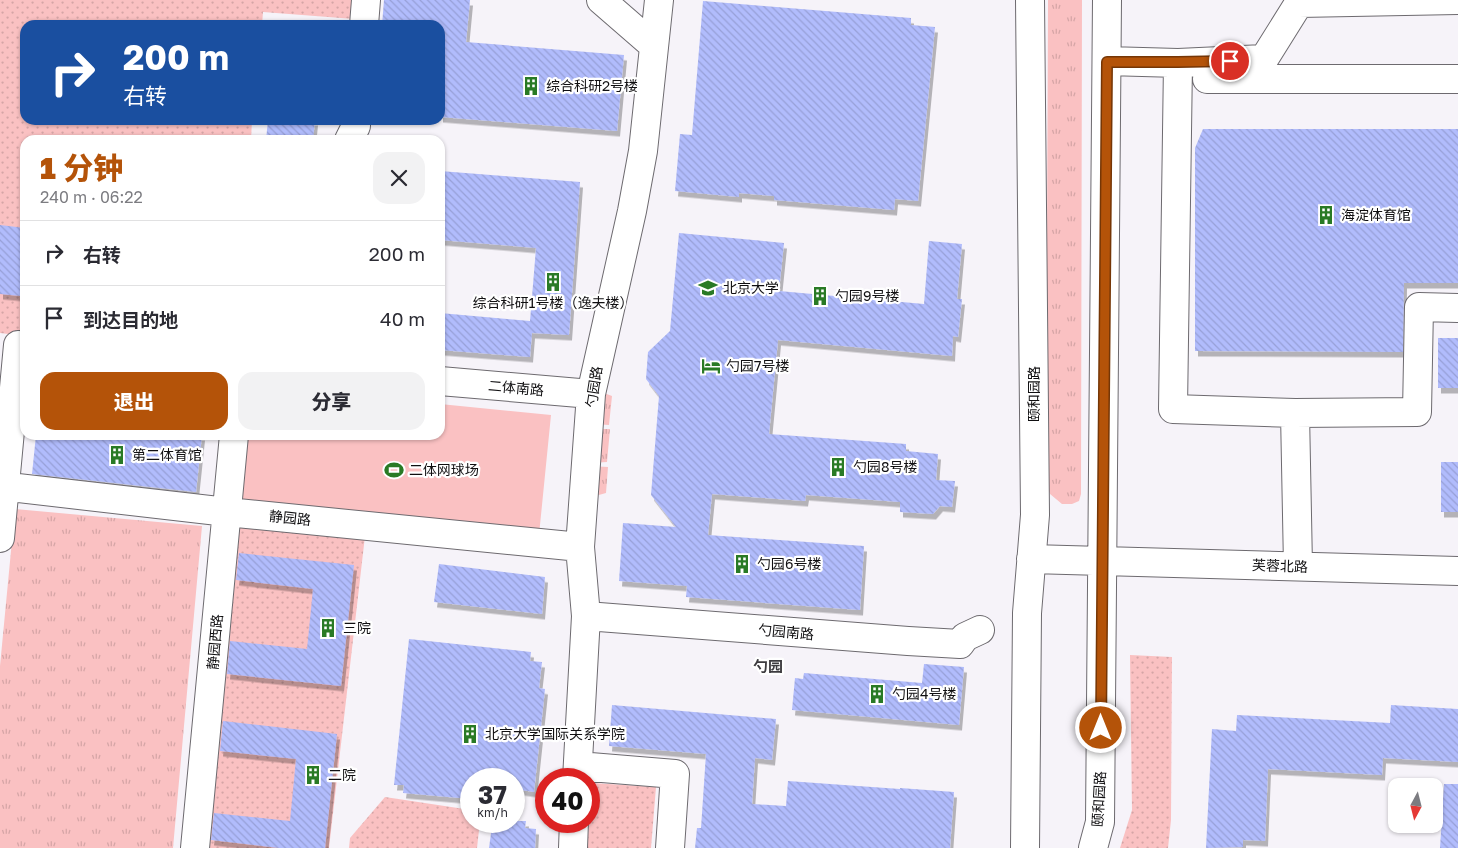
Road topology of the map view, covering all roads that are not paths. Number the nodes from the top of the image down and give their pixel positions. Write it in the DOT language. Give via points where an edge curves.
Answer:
graph roads {
  1 [pos="366,0"];
  2 [pos="601,0"];
  3 [pos="659,0"];
  4 [pos="1030,0"];
  5 [pos="1107,0"];
  6 [pos="1458,0"];
  7 [pos="364,20"];
  8 [pos="654,46"];
  9 [pos="1107,62"];
  10 [pos="1178,71"];
  11 [pos="1458,79"];
  12 [pos="1458,308"];
  13 [pos="14,345"];
  14 [pos="445,382"];
  15 [pos="591,394"];
  16 [pos="1295,413"];
  17 [pos="234,440"];
  18 [pos="3,486"];
  19 [pos="227,512"];
  20 [pos="0,538"];
  21 [pos="580,547"];
  22 [pos="1031,559"];
  23 [pos="1103,561"];
  24 [pos="1298,566"];
  25 [pos="1458,571"];
  26 [pos="586,616"];
  27 [pos="980,630"];
  28 [pos="578,768"];
  29 [pos="600,772"];
  30 [pos="573,833"];
  31 [pos="196,848"];
  32 [pos="572,848"];
  33 [pos="670,848"];
  34 [pos="1025,848"];
  35 [pos="1093,848"];
  1 -- 7 [label="street"];
  2 -- 8 [label="street"];
  3 -- 8 [label="street, 勺园路"];
  4 -- 22 [label="street, 颐和园路" via="1034,506"];
  5 -- 9 [label="street, 颐和园路"];
  6 -- 10 [label="street" via="1299,3 1264,60"];
  8 -- 15 [label="street, 勺园路" via="643,151"];
  9 -- 10 [label="street"];
  9 -- 23 [label="street, 颐和园路"];
  10 -- 11 [label="street"];
  10 -- 16 [label="street" via="1173,409"];
  12 -- 16 [label="street" via="1419,307 1417,412"];
  13 -- 18 [label="street"];
  14 -- 15 [label="street, 二体南路"];
  15 -- 21 [label="street, 勺园路"];
  16 -- 24 [label="street"];
  17 -- 19 [label="street, 静园西路"];
  18 -- 19 [label="street, 静园路"];
  18 -- 20 [label="street"];
  19 -- 21 [label="street, 静园路"];
  19 -- 31 [label="street, 静园西路"];
  21 -- 26 [label="street, 勺园路"];
  22 -- 23 [label="street, 芙蓉北路"];
  22 -- 34 [label="street, 颐和园路" via="1027,614"];
  23 -- 24 [label="street, 芙蓉北路"];
  23 -- 35 [label="street, 颐和园路" via="1100,822"];
  24 -- 25 [label="street, 芙蓉北路"];
  26 -- 27 [label="street, 勺园南路" via="960,644 965,637"];
  26 -- 28 [label="street, 勺园路"];
  29 -- 33 [label="street" via="676,774"];
  30 -- 32 [label="street"];
}
